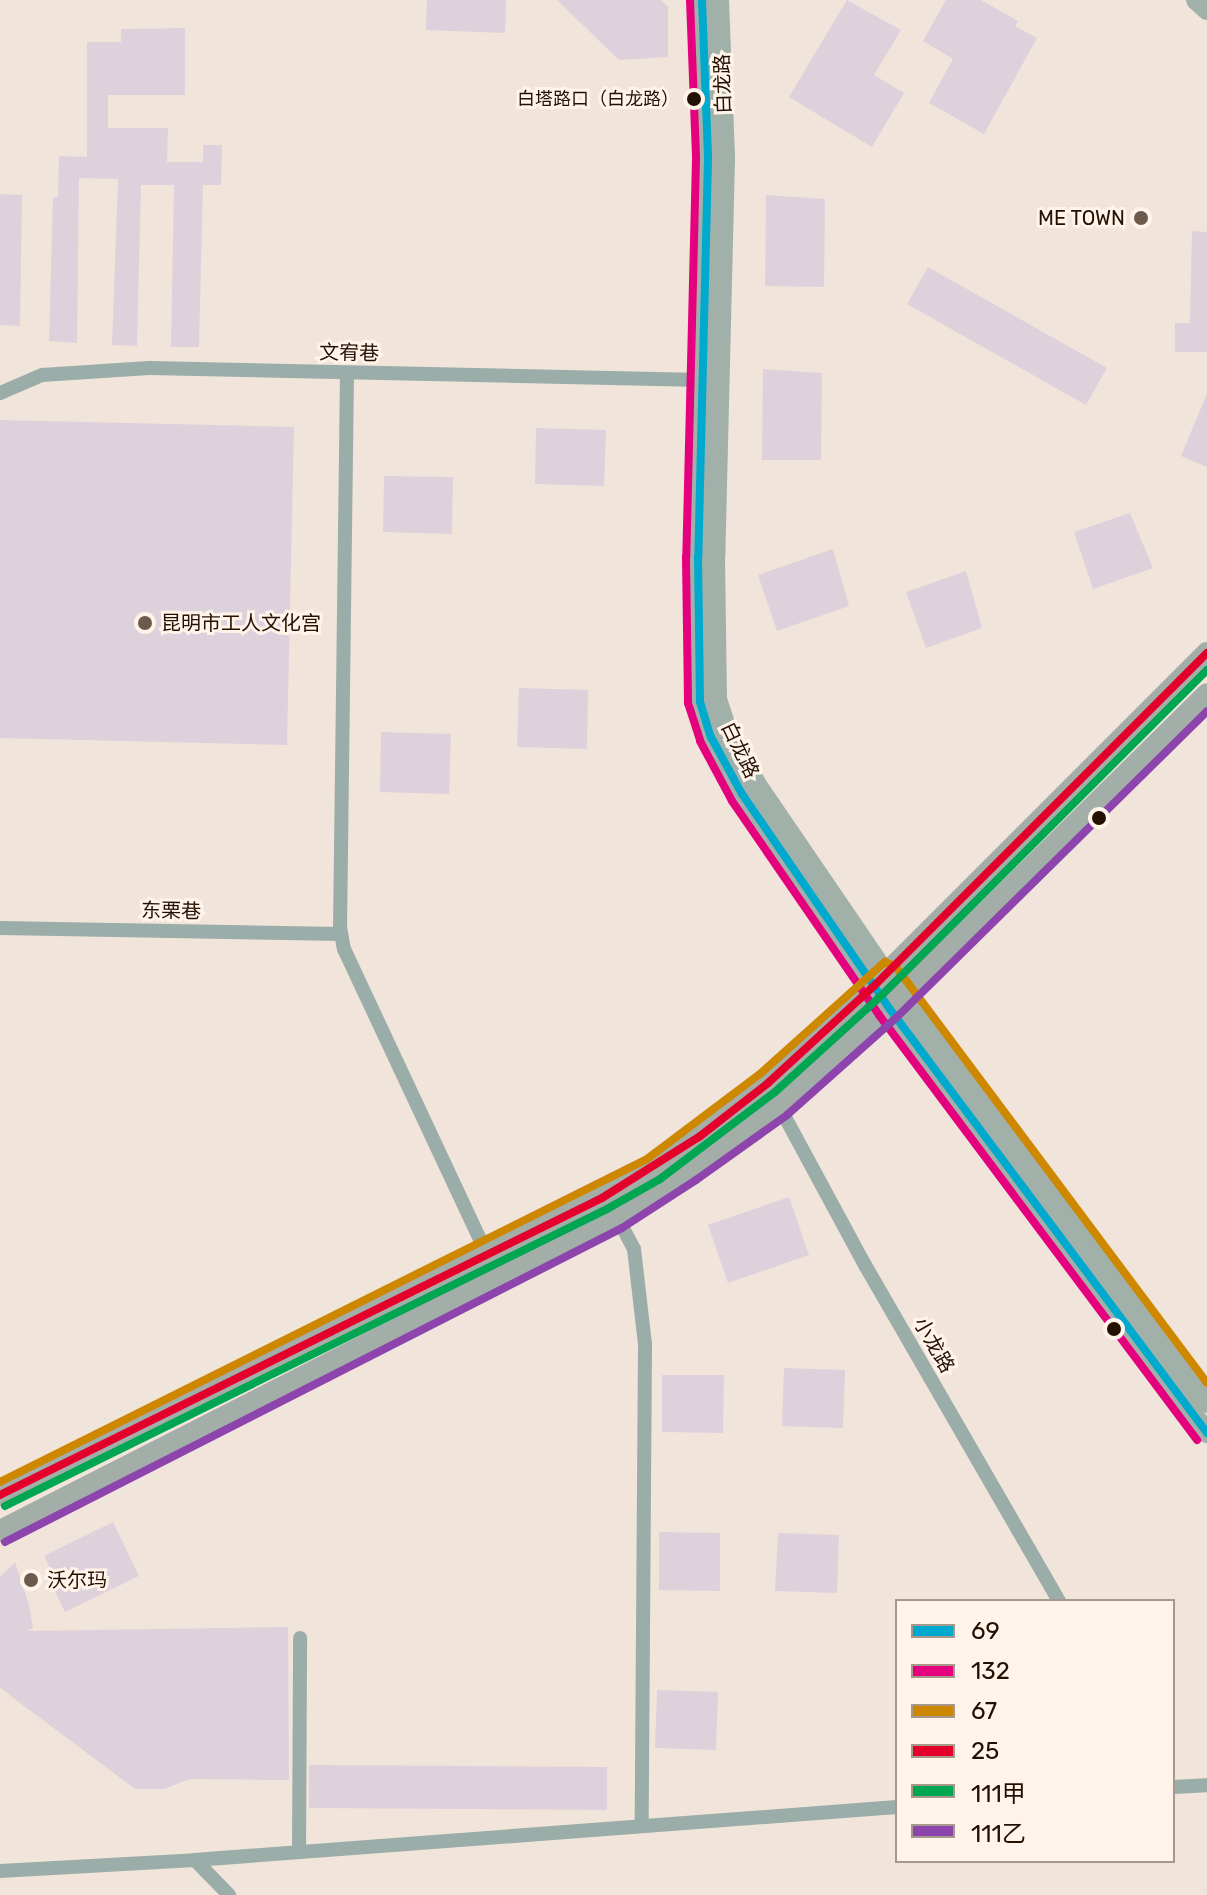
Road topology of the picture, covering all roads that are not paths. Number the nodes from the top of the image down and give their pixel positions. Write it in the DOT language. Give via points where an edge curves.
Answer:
graph roads {
  1 [pos="702,0"];
  2 [pos="719,0"];
  3 [pos="1196,0"];
  4 [pos="1207,10"];
  5 [pos="347,373"];
  6 [pos="702,380"];
  7 [pos="0,393"];
  8 [pos="1207,653"];
  9 [pos="1207,694"];
  10 [pos="0,928"];
  11 [pos="341,934"];
  12 [pos="880,980"];
  13 [pos="895,1002"];
  14 [pos="779,1106"];
  15 [pos="617,1217"];
  16 [pos="487,1254"];
  17 [pos="1207,1403"];
  18 [pos="1207,1433"];
  19 [pos="0,1495"];
  20 [pos="0,1531"];
  21 [pos="1058,1599"];
  22 [pos="300,1638"];
  23 [pos="1207,1785"];
  24 [pos="1175,1787"];
  25 [pos="895,1807"];
  26 [pos="642,1825"];
  27 [pos="299,1852"];
  28 [pos="195,1860"];
  29 [pos="0,1871"];
  30 [pos="229,1895"];
  1 -- 6 [label="main road, 白龙路" via="708,159"];
  2 -- 12 [label="main road, 白龙路" via="725,159 715,557 717,699 727,730 757,785"];
  3 -- 4 [label="main road"];
  5 -- 6 [label="street, 文宥巷"];
  5 -- 7 [label="street, 文宥巷" via="149,368 57,372"];
  5 -- 11 [label="street"];
  6 -- 12 [label="main road, 白龙路" via="700,702 711,737 742,794"];
  8 -- 12 [label="main road"];
  9 -- 13 [label="main road"];
  10 -- 11 [label="street, 东栗巷"];
  11 -- 16 [label="street"];
  12 -- 13 [label="main road, 白龙路"];
  12 -- 16 [label="main road" via="768,1083 699,1137 602,1198"];
  13 -- 14 [label="main road"];
  13 -- 17 [label="main road, 白龙路"];
  13 -- 18 [label="main road, 白龙路"];
  14 -- 15 [label="main road"];
  14 -- 21 [label="street, 小龙路"];
  15 -- 20 [label="main road"];
  15 -- 26 [label="street" via="634,1249 645,1344"];
  16 -- 19 [label="main road"];
  22 -- 27 [label="street"];
  23 -- 24 [label="street"];
  25 -- 26 [label="street"];
  26 -- 27 [label="street"];
  27 -- 28 [label="street"];
  28 -- 29 [label="street"];
  28 -- 30 [label="street"];
}
